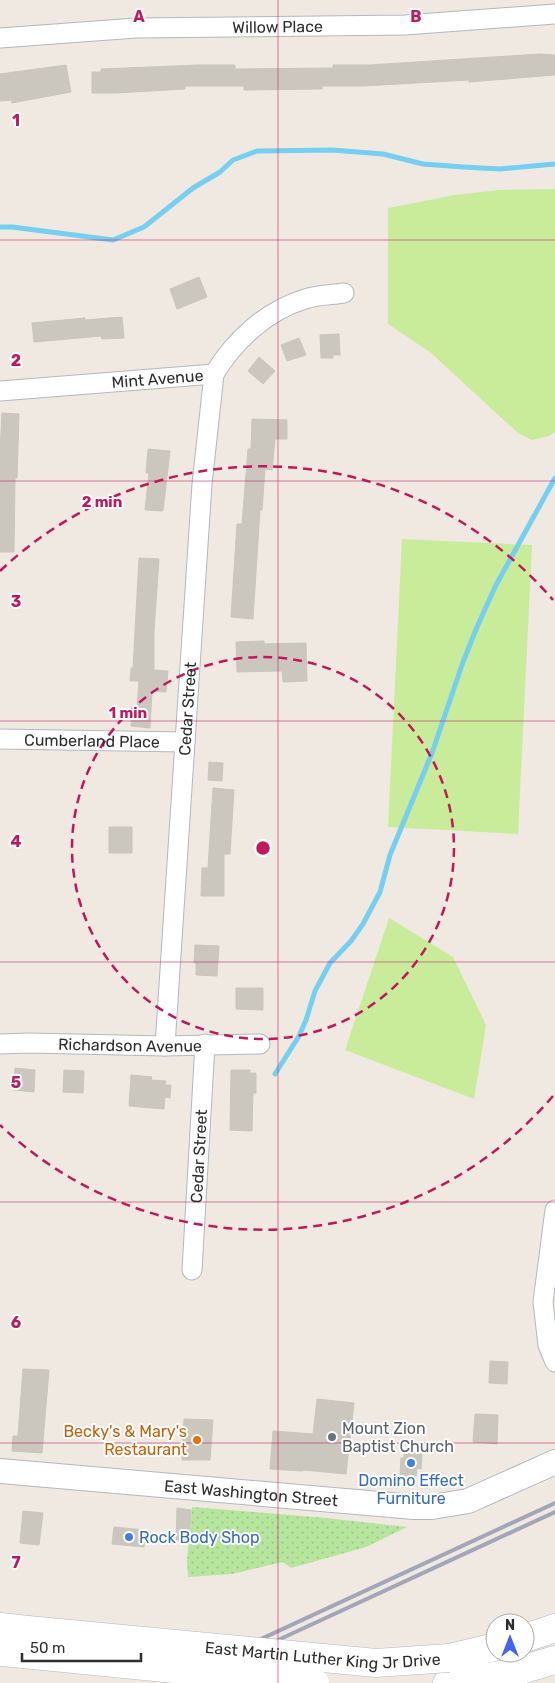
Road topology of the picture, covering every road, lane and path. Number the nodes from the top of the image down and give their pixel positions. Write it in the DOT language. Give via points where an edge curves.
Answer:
graph roads {
  1 [pos="555,14"];
  2 [pos="0,38"];
  3 [pos="344,292"];
  4 [pos="214,374"];
  5 [pos="0,391"];
  6 [pos="0,739"];
  7 [pos="185,742"];
  8 [pos="0,1044"];
  9 [pos="205,1044"];
  10 [pos="260,1044"];
  11 [pos="165,1046"];
  12 [pos="555,1210"];
  13 [pos="192,1270"];
  14 [pos="555,1362"];
  15 [pos="555,1462"];
  16 [pos="0,1472"];
  17 [pos="0,1627"];
  18 [pos="555,1628"];
  19 [pos="535,1635"];
  20 [pos="17,1645"];
  21 [pos="485,1653"];
  22 [pos="555,1660"];
  23 [pos="450,1674"];
  24 [pos="315,1683"];
  1 -- 2 [label="street, Willow Place" via="405,25 136,28"];
  3 -- 4 [label="street, Mint Avenue" via="306,299 267,316 238,340"];
  4 -- 5 [label="street, Mint Avenue"];
  4 -- 7 [label="street, Cedar Street" via="202,484"];
  6 -- 7 [label="street, Cumberland Place"];
  7 -- 11 [label="street, Cedar Street"];
  8 -- 11 [label="street, Richardson Avenue"];
  9 -- 10 [label="street, Richardson Avenue"];
  9 -- 11 [label="street, Richardson Avenue"];
  9 -- 13 [label="street, Cedar Street"];
  12 -- 14 [label="street" via="543,1302 548,1345"];
  15 -- 16 [label="street, East Washington Street" via="468,1501 414,1508"];
  17 -- 20 [label="main road, East Martin Luther King Jr Drive"];
  18 -- 19 [label="main road"];
  20 -- 23 [label="main road, East Martin Luther King Jr Drive, bridge" via="376,1663"];
  20 -- 24 [label="main road, East Martin Luther King Jr Drive, bridge"];
  21 -- 23 [label="main road, East Martin Luther King Jr Drive"];
  22 -- 23 [label="main road, East Martin Luther King Jr Drive" via="507,1674"];
}
